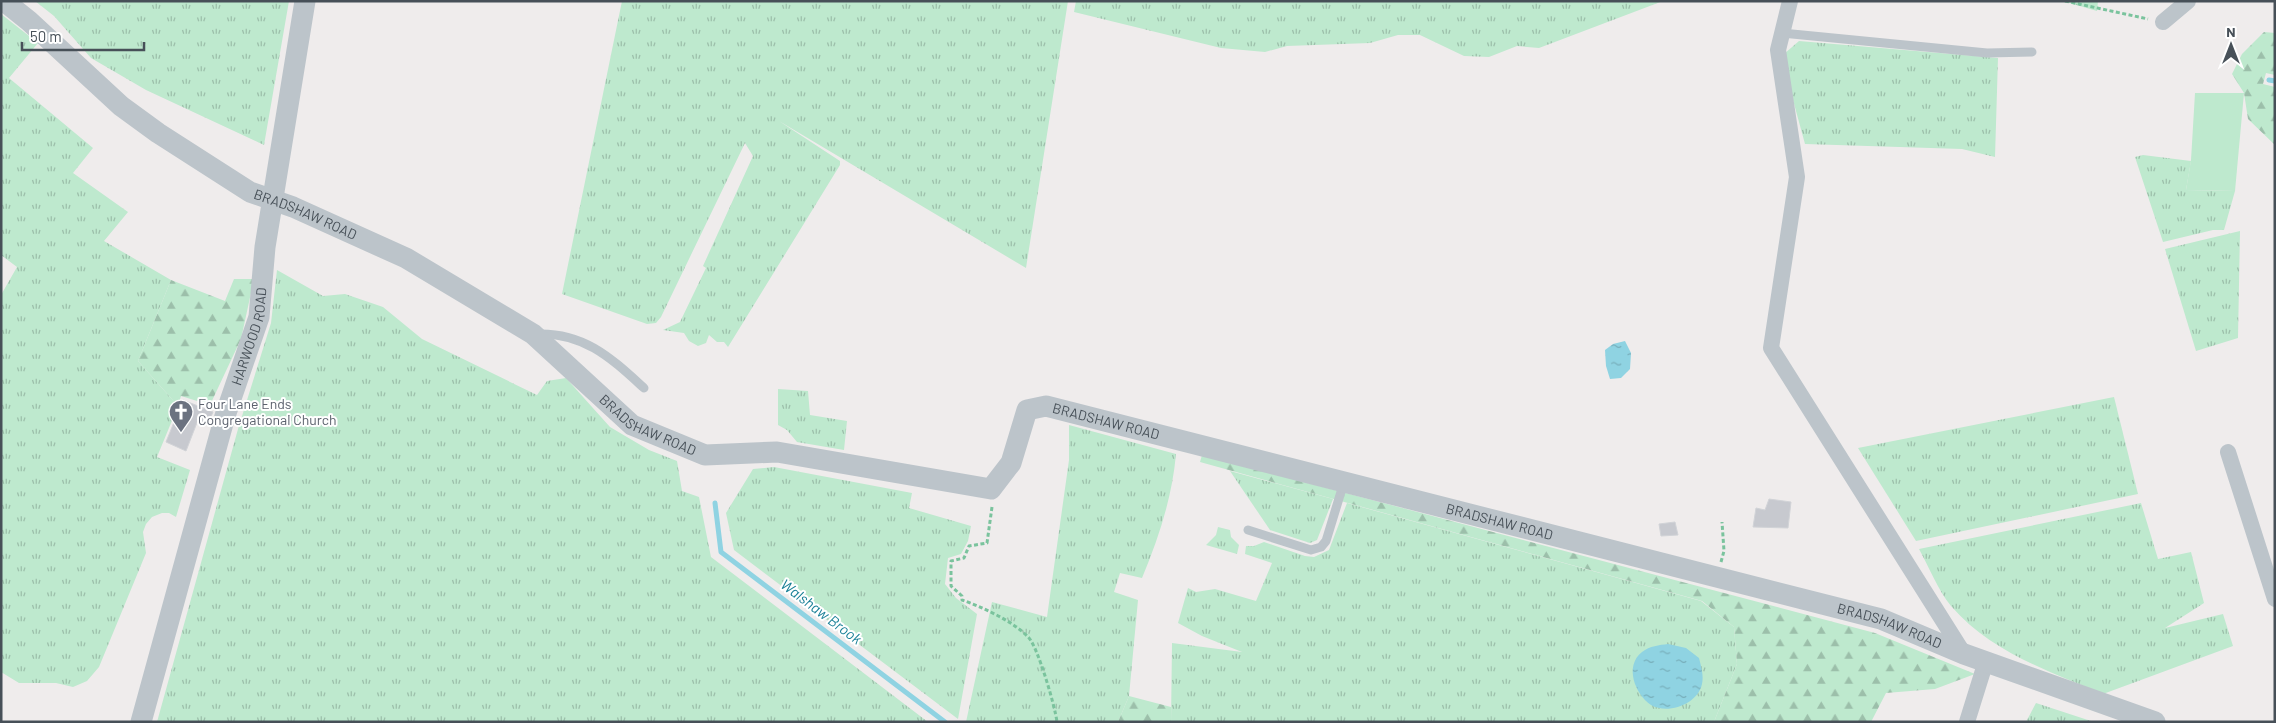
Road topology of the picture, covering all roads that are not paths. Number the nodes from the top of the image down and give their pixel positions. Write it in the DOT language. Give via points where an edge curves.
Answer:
graph roads {
  1 [pos="4,1"];
  2 [pos="305,1"];
  3 [pos="1790,1"];
  4 [pos="2188,1"];
  5 [pos="2163,22"];
  6 [pos="1782,33"];
  7 [pos="2032,52"];
  8 [pos="272,201"];
  9 [pos="534,334"];
  10 [pos="644,388"];
  11 [pos="2228,452"];
  12 [pos="1344,482"];
  13 [pos="1248,530"];
  14 [pos="2275,599"];
  15 [pos="1964,654"];
  16 [pos="1986,661"];
  17 [pos="141,722"];
  18 [pos="1967,722"];
  19 [pos="2155,722"];
  1 -- 8 [label="street, BRADSHAW ROAD" via="121,106 250,192"];
  2 -- 8 [label="street, HARWOOD ROAD"];
  3 -- 6 [label="street"];
  4 -- 5 [label="street"];
  6 -- 7 [label="lane" via="1987,52"];
  6 -- 15 [label="street" via="1778,50 1797,177 1771,348"];
  8 -- 9 [label="street, BRADSHAW ROAD" via="293,207 406,258"];
  8 -- 17 [label="street, HARWOOD ROAD" via="259,316 225,416"];
  9 -- 10 [label="lane" via="553,333 594,347 609,356"];
  9 -- 12 [label="street, BRADSHAW ROAD" via="632,424 705,455 777,452 991,489 1011,463 1027,410 1046,406"];
  11 -- 14 [label="street"];
  12 -- 13 [label="lane" via="1326,542 1321,548 1311,550"];
  12 -- 15 [label="street, BRADSHAW ROAD" via="1881,619"];
  15 -- 16 [label="street, BRADSHAW ROAD"];
  16 -- 18 [label="street"];
  16 -- 19 [label="street, BRADSHAW ROAD"];
}
